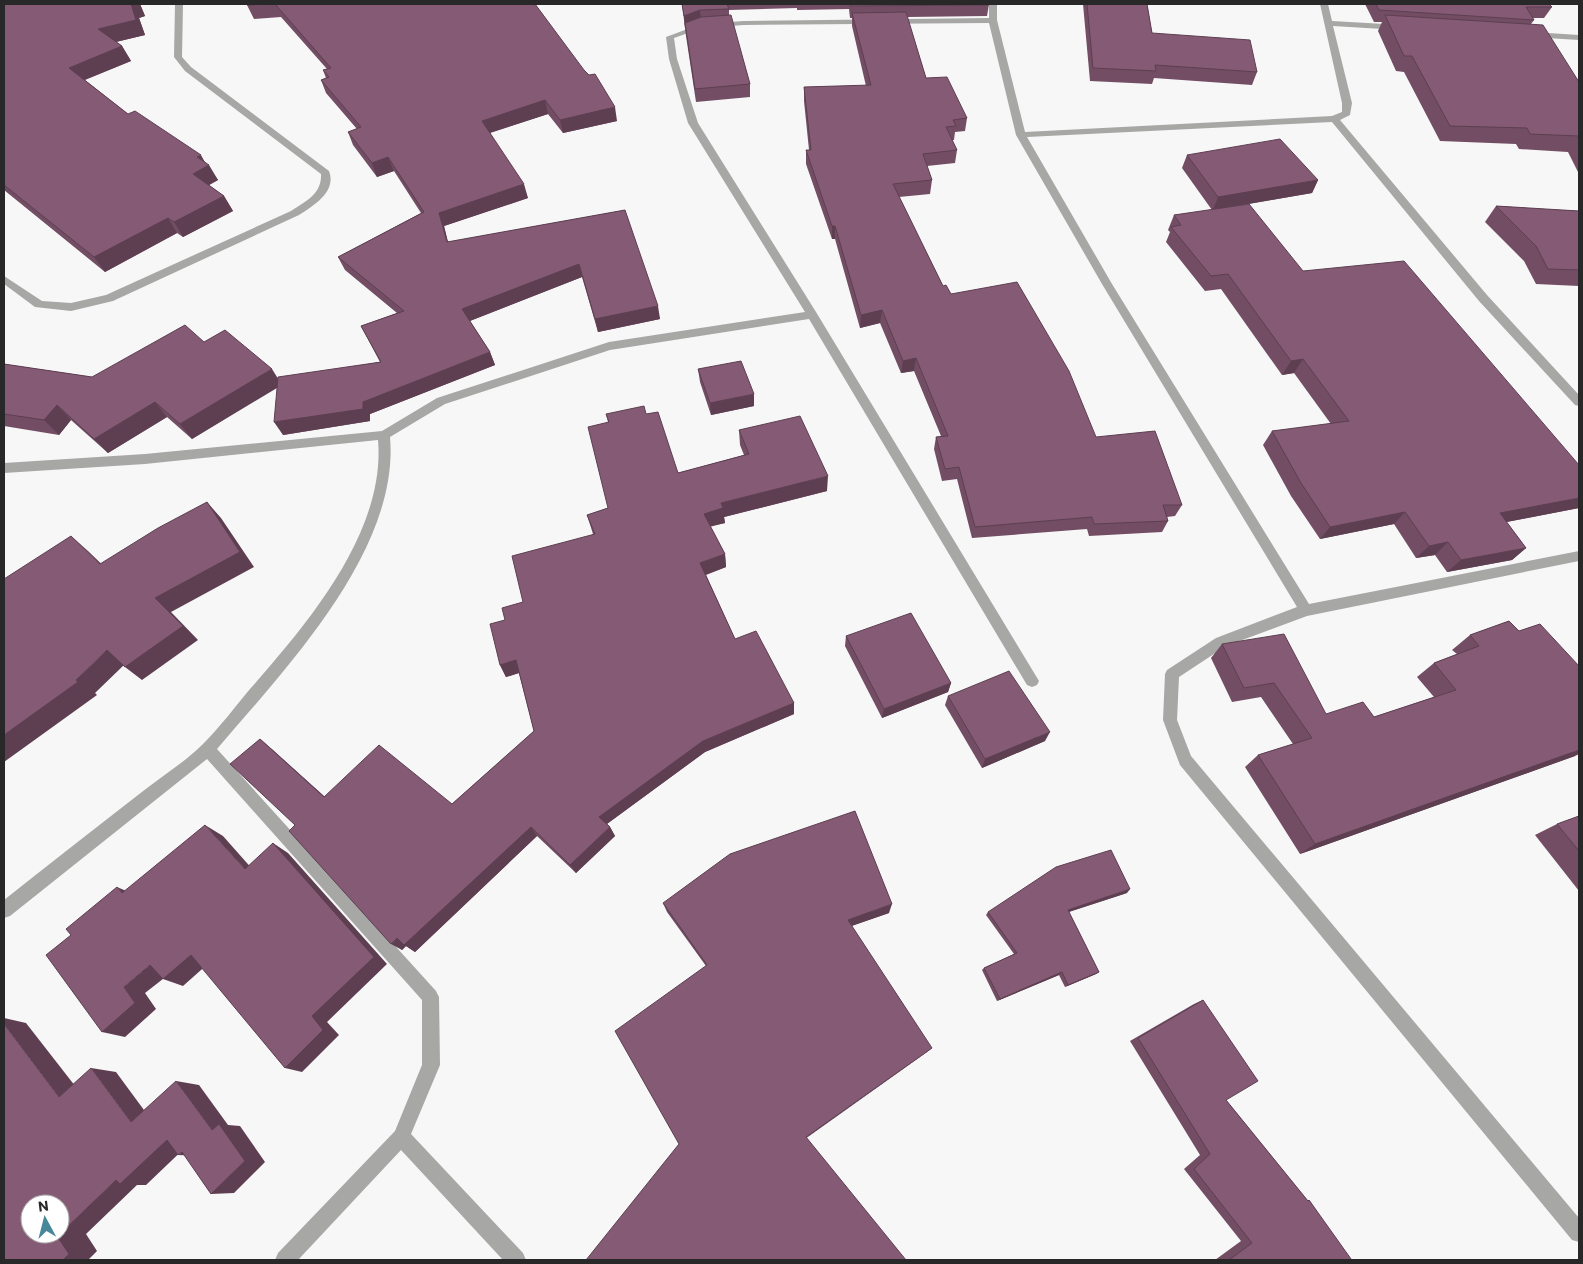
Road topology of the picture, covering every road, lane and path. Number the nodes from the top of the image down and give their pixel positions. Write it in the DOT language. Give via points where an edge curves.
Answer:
graph roads {
  1 [pos="179,4"];
  2 [pos="993,4"];
  3 [pos="1324,4"];
  4 [pos="993,20"];
  5 [pos="1330,23"];
  6 [pos="1410,28"];
  7 [pos="1519,34"];
  8 [pos="1579,38"];
  9 [pos="1334,119"];
  10 [pos="1021,135"];
  11 [pos="4,279"];
  12 [pos="812,315"];
  13 [pos="1579,402"];
  14 [pos="384,435"];
  15 [pos="4,468"];
  16 [pos="1579,556"];
  17 [pos="1306,610"];
  18 [pos="1032,681"];
  19 [pos="208,749"];
  20 [pos="4,910"];
  21 [pos="401,1137"];
  22 [pos="1579,1233"];
  23 [pos="285,1260"];
  24 [pos="516,1260"];
  1 -- 11 [label="street" via="178,57 326,173 327,182 322,194 296,213 109,298 71,307 38,304"];
  2 -- 4 [label="street"];
  3 -- 5 [label="street"];
  4 -- 10 [label="street"];
  4 -- 12 [label="street" via="744,23 701,26 670,38 673,59 693,123"];
  5 -- 6 [label="street"];
  5 -- 9 [label="street" via="1347,103 1346,113"];
  7 -- 8 [label="street"];
  9 -- 10 [label="street"];
  9 -- 13 [label="street" via="1483,298"];
  10 -- 17 [label="street" via="1112,292"];
  12 -- 14 [label="street" via="609,346 441,401"];
  12 -- 18 [label="street"];
  14 -- 15 [label="street" via="146,459"];
  14 -- 19 [label="street" via="386,460 381,492 352,562 287,657"];
  16 -- 17 [label="street"];
  17 -- 22 [label="street" via="1220,642 1172,674 1170,720 1185,760"];
  19 -- 20 [label="street"];
  19 -- 21 [label="street" via="430,997 431,1065"];
  21 -- 23 [label="street"];
  21 -- 24 [label="street"];
}
